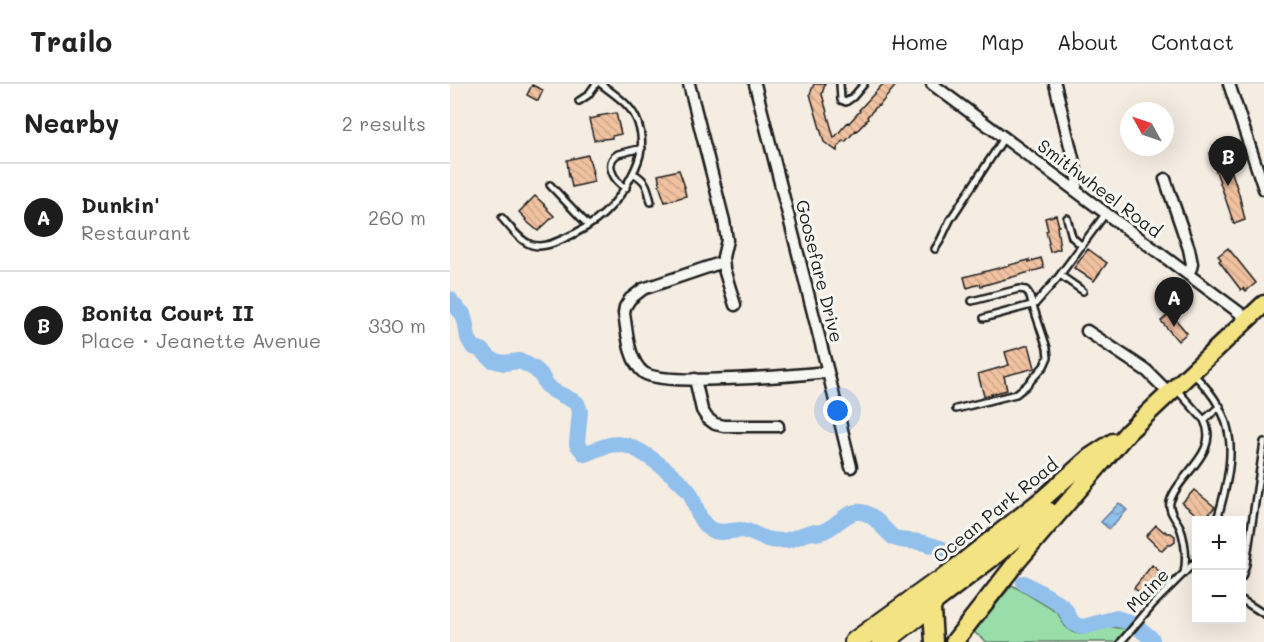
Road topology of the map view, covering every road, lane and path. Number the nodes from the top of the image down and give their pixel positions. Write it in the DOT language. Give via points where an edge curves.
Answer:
graph roads {
  1 [pos="599,84"];
  2 [pos="689,84"];
  3 [pos="754,84"];
  4 [pos="840,84"];
  5 [pos="864,84"];
  6 [pos="932,84"];
  7 [pos="1055,84"];
  8 [pos="1230,84"];
  9 [pos="579,101"];
  10 [pos="1004,138"];
  11 [pos="642,148"];
  12 [pos="633,173"];
  13 [pos="1165,179"];
  14 [pos="550,185"];
  15 [pos="626,188"];
  16 [pos="1264,189"];
  17 [pos="1075,190"];
  18 [pos="651,202"];
  19 [pos="1106,213"];
  20 [pos="502,218"];
  21 [pos="1067,218"];
  22 [pos="588,225"];
  23 [pos="1081,244"];
  24 [pos="935,249"];
  25 [pos="723,262"];
  26 [pos="1188,274"];
  27 [pos="1060,275"];
  28 [pos="1083,291"];
  29 [pos="972,301"];
  30 [pos="1264,304"];
  31 [pos="735,305"];
  32 [pos="1032,305"];
  33 [pos="984,318"];
  34 [pos="1248,319"];
  35 [pos="1088,332"];
  36 [pos="828,372"];
  37 [pos="1191,372"];
  38 [pos="695,379"];
  39 [pos="1172,391"];
  40 [pos="1220,406"];
  41 [pos="956,409"];
  42 [pos="1204,420"];
  43 [pos="778,426"];
  44 [pos="1128,432"];
  45 [pos="1264,442"];
  46 [pos="851,467"];
  47 [pos="1099,467"];
  48 [pos="1256,502"];
  49 [pos="1264,504"];
  50 [pos="1218,516"];
  51 [pos="1190,568"];
  52 [pos="1194,570"];
  53 [pos="1244,570"];
  54 [pos="1184,573"];
  55 [pos="935,584"];
  56 [pos="1246,603"];
  57 [pos="932,604"];
  58 [pos="1264,614"];
  59 [pos="934,636"];
  60 [pos="956,639"];
  61 [pos="855,642"];
  62 [pos="883,642"];
  63 [pos="1121,642"];
  1 -- 9 [label="lane"];
  1 -- 11 [label="lane" via="634,113"];
  2 -- 25 [label="street" via="724,221 727,240"];
  3 -- 36 [label="street, Goosefare Drive"];
  4 -- 5 [label="lane" via="841,100 846,102"];
  6 -- 10 [label="street, Smithwheel Road"];
  7 -- 17 [label="street" via="1078,179"];
  8 -- 16 [label="street"];
  10 -- 17 [label="street, Smithwheel Road"];
  10 -- 24 [label="lane"];
  11 -- 12 [label="lane"];
  11 -- 15 [label="lane" via="614,155 610,161 615,178"];
  12 -- 15 [label="lane"];
  12 -- 18 [label="lane" via="647,184"];
  13 -- 26 [label="street" via="1189,249"];
  14 -- 22 [label="lane"];
  15 -- 22 [label="lane" via="608,211"];
  17 -- 19 [label="street, Smithwheel Road"];
  19 -- 23 [label="lane"];
  19 -- 26 [label="street, Smithwheel Road"];
  20 -- 22 [label="lane" via="526,242 539,246 549,245"];
  21 -- 23 [label="lane" via="1072,237"];
  23 -- 27 [label="lane"];
  25 -- 31 [label="street"];
  25 -- 38 [label="street" via="643,289 625,307 637,365 654,377"];
  26 -- 34 [label="street, Smithwheel Road"];
  27 -- 28 [label="lane"];
  27 -- 32 [label="lane"];
  29 -- 32 [label="lane" via="1022,289 1027,291"];
  30 -- 34 [label="main road, Ocean Park Road"];
  32 -- 33 [label="lane"];
  32 -- 41 [label="lane" via="1048,352 1044,366 1016,394"];
  34 -- 37 [label="main road, Ocean Park Road"];
  35 -- 39 [label="street"];
  36 -- 38 [label="street"];
  36 -- 46 [label="street, Goosefare Drive"];
  37 -- 39 [label="main road, Ocean Park Road"];
  37 -- 40 [label="lane"];
  38 -- 43 [label="street" via="702,410 715,424"];
  39 -- 42 [label="lane"];
  39 -- 44 [label="main road, Ocean Park Road"];
  40 -- 42 [label="lane"];
  40 -- 50 [label="lane" via="1230,446 1227,482"];
  42 -- 54 [label="lane" via="1208,435 1204,450 1170,501 1185,548"];
  44 -- 47 [label="main road, Ocean Park Road"];
  44 -- 55 [label="main road, Ocean Park Road" via="1090,457"];
  45 -- 48 [label="lane"];
  47 -- 57 [label="main road" via="1016,539"];
  47 -- 60 [label="main road, Ocean Park Road"];
  48 -- 49 [label="lane"];
  48 -- 53 [label="lane"];
  51 -- 52 [label="lane"];
  51 -- 54 [label="lane, Maine"];
  54 -- 63 [label="lane, Maine"];
  55 -- 57 [label="main road, Ocean Park Road"];
  55 -- 61 [label="highway"];
  56 -- 58 [label="lane"];
  57 -- 59 [label="main road, Ocean Park Road"];
  57 -- 62 [label="highway"];
  59 -- 60 [label="main road"];
}
